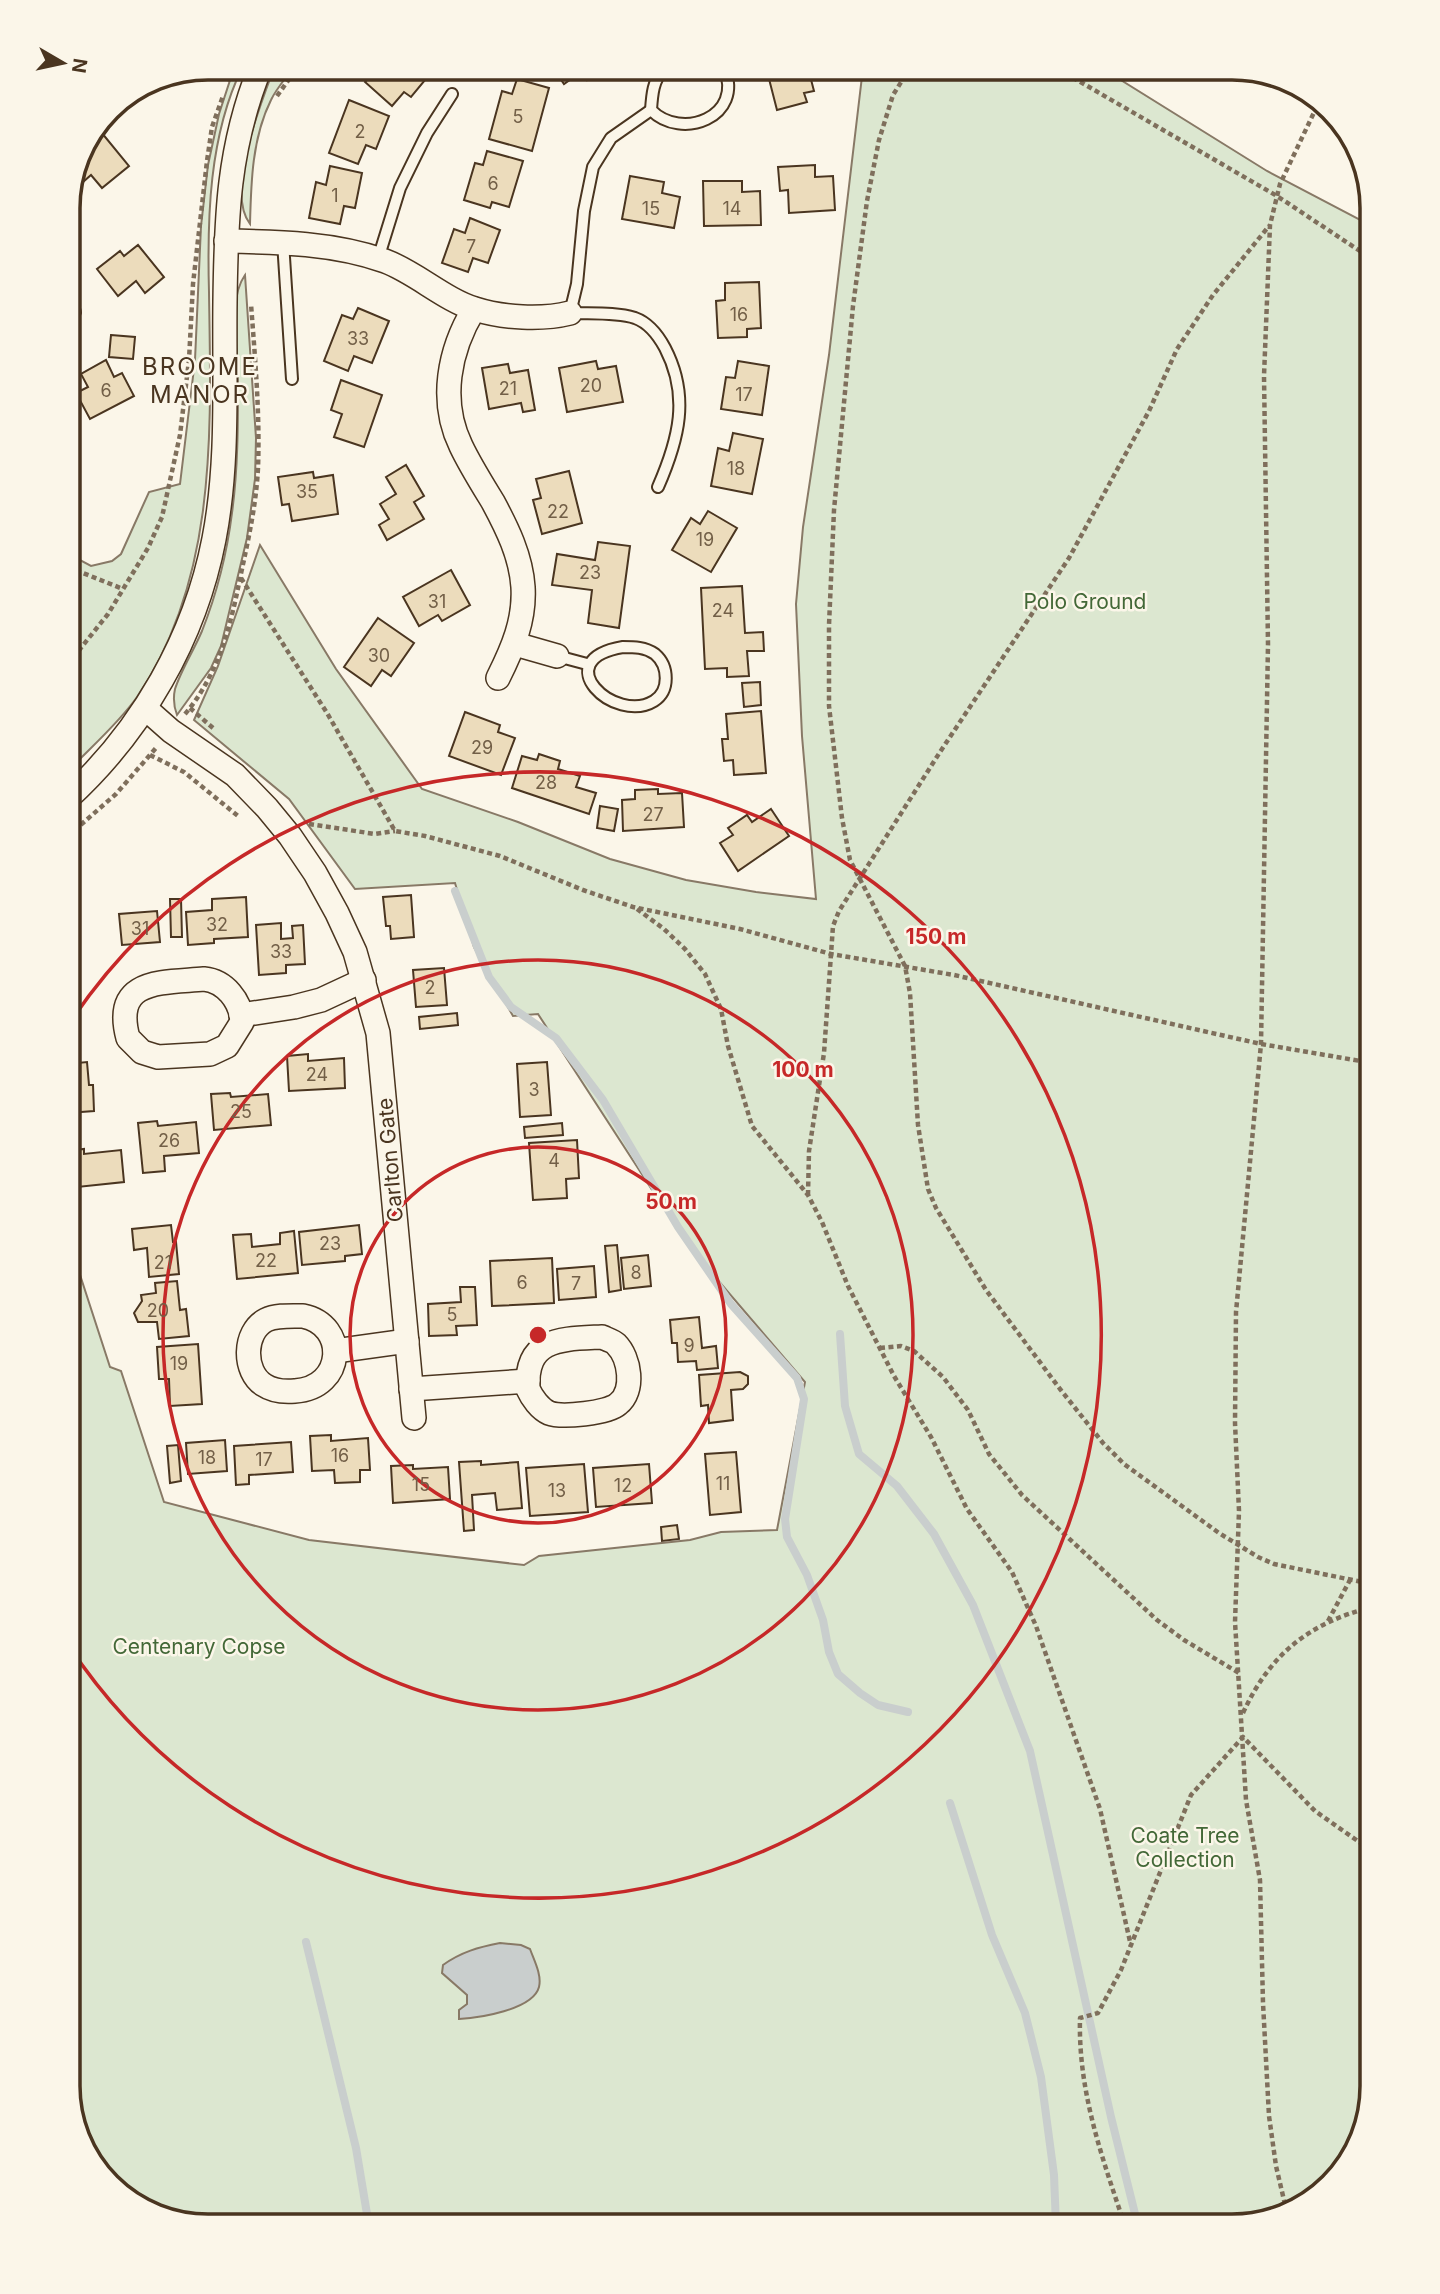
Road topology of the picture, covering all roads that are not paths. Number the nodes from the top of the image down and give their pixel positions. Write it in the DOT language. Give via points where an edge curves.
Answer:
graph roads {
  1 [pos="256,81"];
  2 [pos="656,81"];
  3 [pos="727,81"];
  4 [pos="452,94"];
  5 [pos="651,110"];
  6 [pos="226,241"];
  7 [pos="283,242"];
  8 [pos="378,259"];
  9 [pos="474,309"];
  10 [pos="570,313"];
  11 [pos="292,379"];
  12 [pos="658,487"];
  13 [pos="515,643"];
  14 [pos="556,656"];
  15 [pos="587,664"];
  16 [pos="498,678"];
  17 [pos="145,708"];
  18 [pos="81,785"];
  19 [pos="364,980"];
  20 [pos="242,1015"];
  21 [pos="407,1342"];
  22 [pos="335,1351"];
  23 [pos="528,1381"];
  24 [pos="411,1389"];
  25 [pos="414,1418"];
  1 -- 6 [label="street" via="232,168"];
  2 -- 5 [label="lane"];
  3 -- 5 [label="lane" via="726,104 709,118 679,123 659,118"];
  4 -- 8 [label="lane" via="400,188"];
  5 -- 10 [label="lane" via="611,138 593,167"];
  6 -- 7 [label="street"];
  6 -- 17 [label="street" via="223,454 214,539 193,615"];
  7 -- 8 [label="street"];
  7 -- 11 [label="lane"];
  8 -- 9 [label="street"];
  9 -- 10 [label="street" via="536,317"];
  9 -- 13 [label="street" via="451,361 450,408 460,445 507,528 522,575 523,600"];
  10 -- 12 [label="lane" via="634,318 652,328 667,353 680,387 680,406 674,444"];
  13 -- 14 [label="street"];
  13 -- 16 [label="street"];
  14 -- 15 [label="lane"];
  15 -- 15 [label="lane" via="608,650 637,647 660,660 666,681 652,702 627,706 597,691"];
  17 -- 18 [label="street"];
  17 -- 19 [label="street, Carlton Gate" via="235,775 290,836 337,913"];
  19 -- 20 [label="street" via="321,1000"];
  19 -- 21 [label="street, Carlton Gate" via="379,1033"];
  20 -- 20 [label="street" via="232,1040 210,1054 150,1055 134,1045 126,1031 128,1002 135,991 150,984 215,981 233,996"];
  21 -- 22 [label="street"];
  21 -- 24 [label="street, Carlton Gate"];
  23 -- 23 [label="street" via="539,1350 579,1338 602,1337 617,1345 627,1364 627,1392 607,1410 557,1415 530,1394"];
  23 -- 24 [label="street"];
  24 -- 25 [label="street, Carlton Gate"];
}
